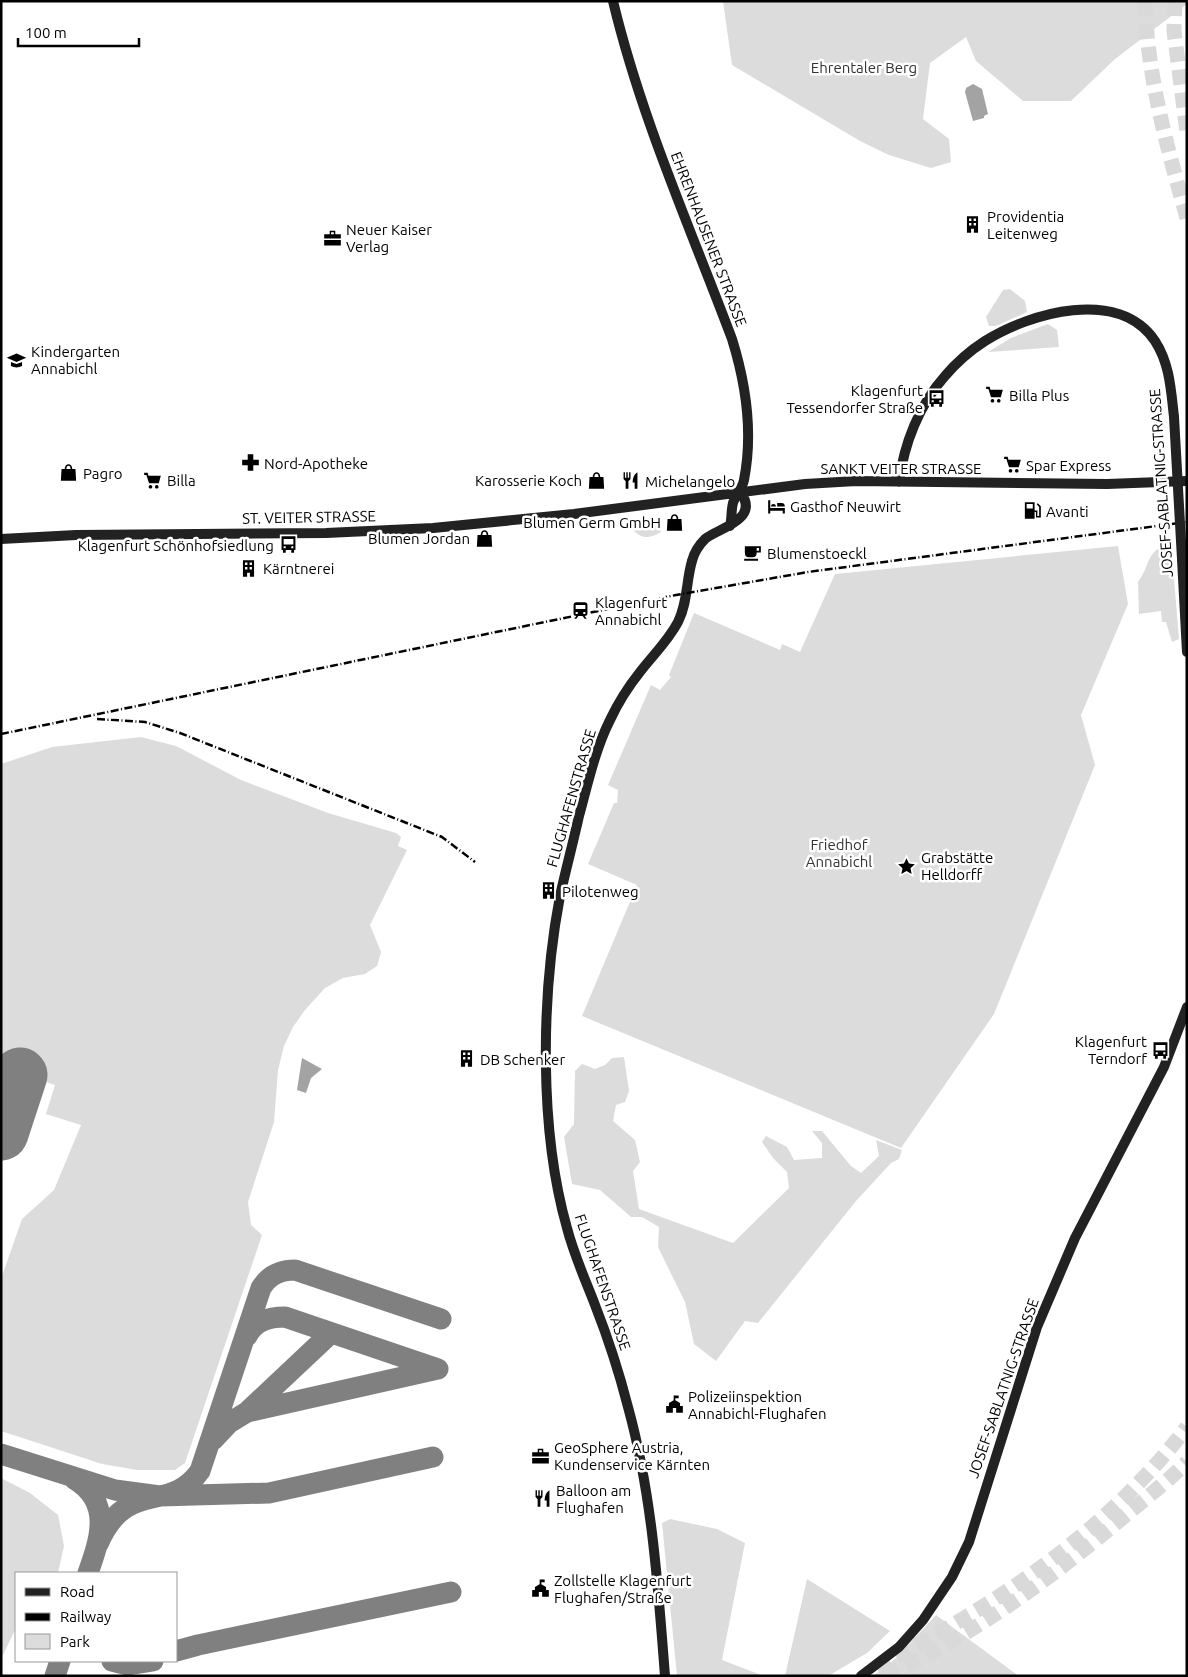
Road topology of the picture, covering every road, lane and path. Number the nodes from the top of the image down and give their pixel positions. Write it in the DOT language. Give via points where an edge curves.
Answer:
graph roads {
  1 [pos="613,1"];
  2 [pos="1187,481"];
  3 [pos="899,482"];
  4 [pos="741,493"];
  5 [pos="616,509"];
  6 [pos="1,540"];
  7 [pos="1187,652"];
  8 [pos="1187,1007"];
  9 [pos="665,1676"];
  10 [pos="861,1676"];
  1 -- 4 [label="main road, EHRENHAUSENER STRASSE" via="657,146 737,356 747,428 747,463"];
  2 -- 3 [label="main road, SANKT VEITER STRASSE" via="1107,484"];
  3 -- 4 [label="main road, SANKT VEITER STRASSE" via="806,484"];
  3 -- 7 [label="main road, JOSEF-SABLATNIG-STRASSE, bridge" via="911,430 944,376 984,341 1038,316 1080,309 1112,312 1138,324 1163,355 1169,377"];
  4 -- 5 [label="main road, SANKT VEITER STRASSE"];
  4 -- 9 [label="main road, FLUGHAFENSTRASSE" via="733,502 730,526 699,545 692,560 680,618 665,643 621,698 599,746 560,898 546,1029 551,1145 560,1200 576,1262 608,1340 629,1408 649,1511"];
  5 -- 6 [label="main road, ST. VEITER STRASSE" via="424,528 326,533 76,535"];
  8 -- 10 [label="main road, JOSEF-SABLATNIG-STRASSE" via="1164,1068 1075,1238 1037,1327 969,1542 952,1577 923,1620 899,1647"];
}
